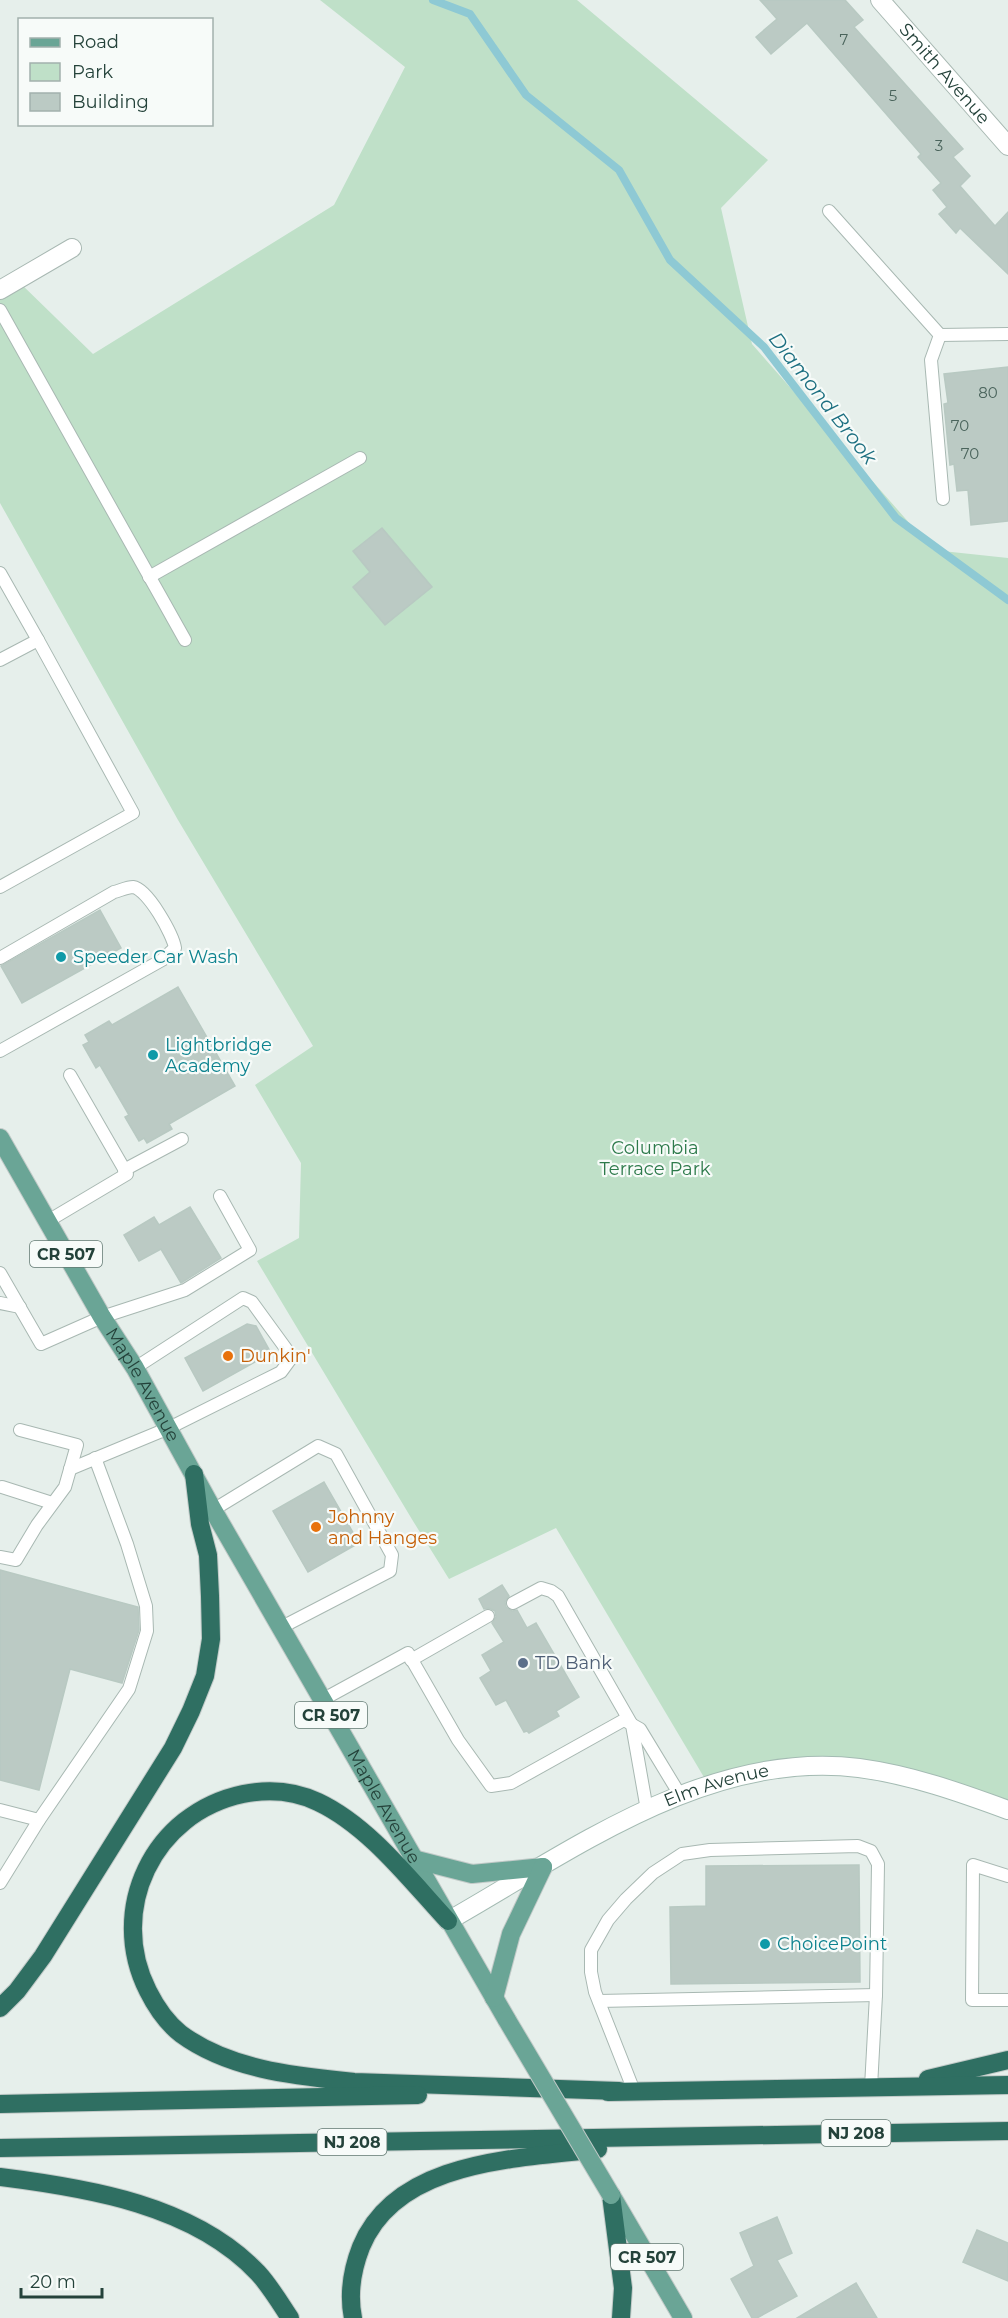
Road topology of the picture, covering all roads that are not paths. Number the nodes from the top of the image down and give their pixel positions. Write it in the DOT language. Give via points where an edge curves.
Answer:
graph roads {
  1 [pos="880,0"];
  2 [pos="1008,146"];
  3 [pos="829,211"];
  4 [pos="72,248"];
  5 [pos="0,290"];
  6 [pos="0,310"];
  7 [pos="1008,334"];
  8 [pos="940,335"];
  9 [pos="360,458"];
  10 [pos="943,499"];
  11 [pos="0,573"];
  12 [pos="149,577"];
  13 [pos="38,640"];
  14 [pos="185,640"];
  15 [pos="0,660"];
  16 [pos="0,887"];
  17 [pos="0,958"];
  18 [pos="0,1051"];
  19 [pos="70,1075"];
  20 [pos="0,1138"];
  21 [pos="182,1139"];
  22 [pos="124,1170"];
  23 [pos="220,1196"];
  24 [pos="48,1221"];
  25 [pos="0,1273"];
  26 [pos="0,1303"];
  27 [pos="20,1307"];
  28 [pos="102,1317"];
  29 [pos="135,1368"];
  30 [pos="169,1428"];
  31 [pos="20,1430"];
  32 [pos="95,1458"];
  33 [pos="70,1469"];
  34 [pos="194,1474"];
  35 [pos="2,1487"];
  36 [pos="52,1503"];
  37 [pos="213,1510"];
  38 [pos="0,1557"];
  39 [pos="513,1603"];
  40 [pos="488,1616"];
  41 [pos="282,1627"];
  42 [pos="411,1660"];
  43 [pos="322,1700"];
  44 [pos="632,1725"];
  45 [pos="680,1795"];
  46 [pos="0,1810"];
  47 [pos="647,1810"];
  48 [pos="1008,1810"];
  49 [pos="39,1820"];
  50 [pos="413,1859"];
  51 [pos="543,1867"];
  52 [pos="1008,1876"];
  53 [pos="0,1883"];
  54 [pos="448,1921"];
  55 [pos="876,1995"];
  56 [pos="494,1998"];
  57 [pos="1008,2000"];
  58 [pos="599,2001"];
  59 [pos="0,2008"];
  60 [pos="1008,2060"];
  61 [pos="1008,2085"];
  62 [pos="901,2086"];
  63 [pos="871,2087"];
  64 [pos="627,2091"];
  65 [pos="0,2104"];
  66 [pos="1008,2131"];
  67 [pos="704,2136"];
  68 [pos="0,2148"];
  69 [pos="0,2177"];
  70 [pos="611,2195"];
  71 [pos="290,2318"];
  72 [pos="353,2318"];
  73 [pos="621,2318"];
  74 [pos="683,2318"];
  1 -- 2 [label="main road, Smith Avenue"];
  3 -- 8 [label="lane"];
  4 -- 5 [label="main road"];
  6 -- 12 [label="lane"];
  7 -- 8 [label="lane"];
  8 -- 10 [label="lane" via="931,360"];
  9 -- 12 [label="lane"];
  11 -- 13 [label="lane"];
  12 -- 14 [label="lane"];
  13 -- 15 [label="lane"];
  13 -- 16 [label="lane" via="133,813"];
  17 -- 18 [label="lane" via="114,892 133,887 149,899 175,948 162,960"];
  19 -- 22 [label="lane"];
  20 -- 24 [label="main road, Maple Avenue / CR 507"];
  21 -- 22 [label="lane"];
  22 -- 24 [label="lane" via="127,1174"];
  23 -- 28 [label="lane" via="250,1250 185,1290"];
  24 -- 28 [label="main road, Maple Avenue / CR 507"];
  25 -- 27 [label="lane"];
  26 -- 27 [label="lane"];
  27 -- 28 [label="lane" via="41,1344"];
  28 -- 29 [label="main road, Maple Avenue / CR 507"];
  29 -- 30 [label="main road, Maple Avenue / CR 507"];
  29 -- 30 [label="lane" via="243,1298 252,1302 292,1357 281,1372"];
  30 -- 32 [label="lane"];
  30 -- 34 [label="main road, Maple Avenue / CR 507"];
  31 -- 33 [label="lane" via="77,1445"];
  32 -- 33 [label="lane"];
  32 -- 49 [label="lane" via="146,1606 147,1631 129,1689"];
  33 -- 36 [label="lane" via="64,1487"];
  34 -- 37 [label="main road, Maple Avenue / CR 507"];
  34 -- 59 [label="highway" via="208,1556 211,1639 205,1676 172,1748 43,1956"];
  35 -- 36 [label="lane"];
  36 -- 38 [label="lane" via="16,1560"];
  37 -- 41 [label="main road, Maple Avenue / CR 507"];
  37 -- 41 [label="lane" via="318,1446 336,1454 392,1555 390,1571"];
  39 -- 44 [label="lane" via="541,1588 558,1596"];
  40 -- 42 [label="lane"];
  41 -- 43 [label="main road, Maple Avenue / CR 507"];
  42 -- 43 [label="lane" via="408,1653"];
  42 -- 44 [label="lane" via="458,1740 491,1786 511,1783 624,1720"];
  43 -- 50 [label="main road, Maple Avenue / CR 507"];
  44 -- 45 [label="lane" via="640,1729"];
  44 -- 47 [label="lane"];
  45 -- 47 [label="main road, Elm Avenue"];
  45 -- 48 [label="main road, Elm Avenue" via="759,1772 812,1766 858,1768 907,1776"];
  46 -- 49 [label="lane"];
  47 -- 51 [label="main road, Elm Avenue"];
  49 -- 53 [label="lane"];
  50 -- 51 [label="main road" via="472,1874"];
  50 -- 54 [label="main road, Maple Avenue / CR 507"];
  51 -- 54 [label="main road, Elm Avenue"];
  51 -- 56 [label="main road" via="511,1934"];
  52 -- 57 [label="lane" via="973,1864 972,2000"];
  54 -- 56 [label="main road, Maple Avenue / CR 507"];
  54 -- 64 [label="highway" via="346,1819 318,1802 292,1793 260,1791 227,1798 198,1811 173,1831 153,1856 138,1888 132,1919 134,1950 142,1979 158,2010 180,2033 236,2061 354,2082"];
  55 -- 58 [label="lane"];
  55 -- 58 [label="lane" via="878,1863 871,1851 858,1846 682,1854 653,1873 608,1920 591,1950 591,1972"];
  55 -- 63 [label="lane"];
  56 -- 70 [label="main road, Maple Avenue / CR 507, bridge"];
  58 -- 64 [label="lane"];
  60 -- 62 [label="highway"];
  61 -- 62 [label="highway"];
  62 -- 63 [label="highway"];
  63 -- 64 [label="highway"];
  64 -- 65 [label="highway"];
  66 -- 67 [label="highway, NJ 208"];
  67 -- 68 [label="highway, NJ 208"];
  67 -- 72 [label="highway" via="483,2164 447,2173 414,2188 387,2209 366,2236 353,2267"];
  69 -- 71 [label="highway" via="36,2181 136,2204 205,2232 258,2273"];
  70 -- 73 [label="highway" via="623,2288"];
  70 -- 74 [label="main road, Maple Avenue / CR 507"];
}
